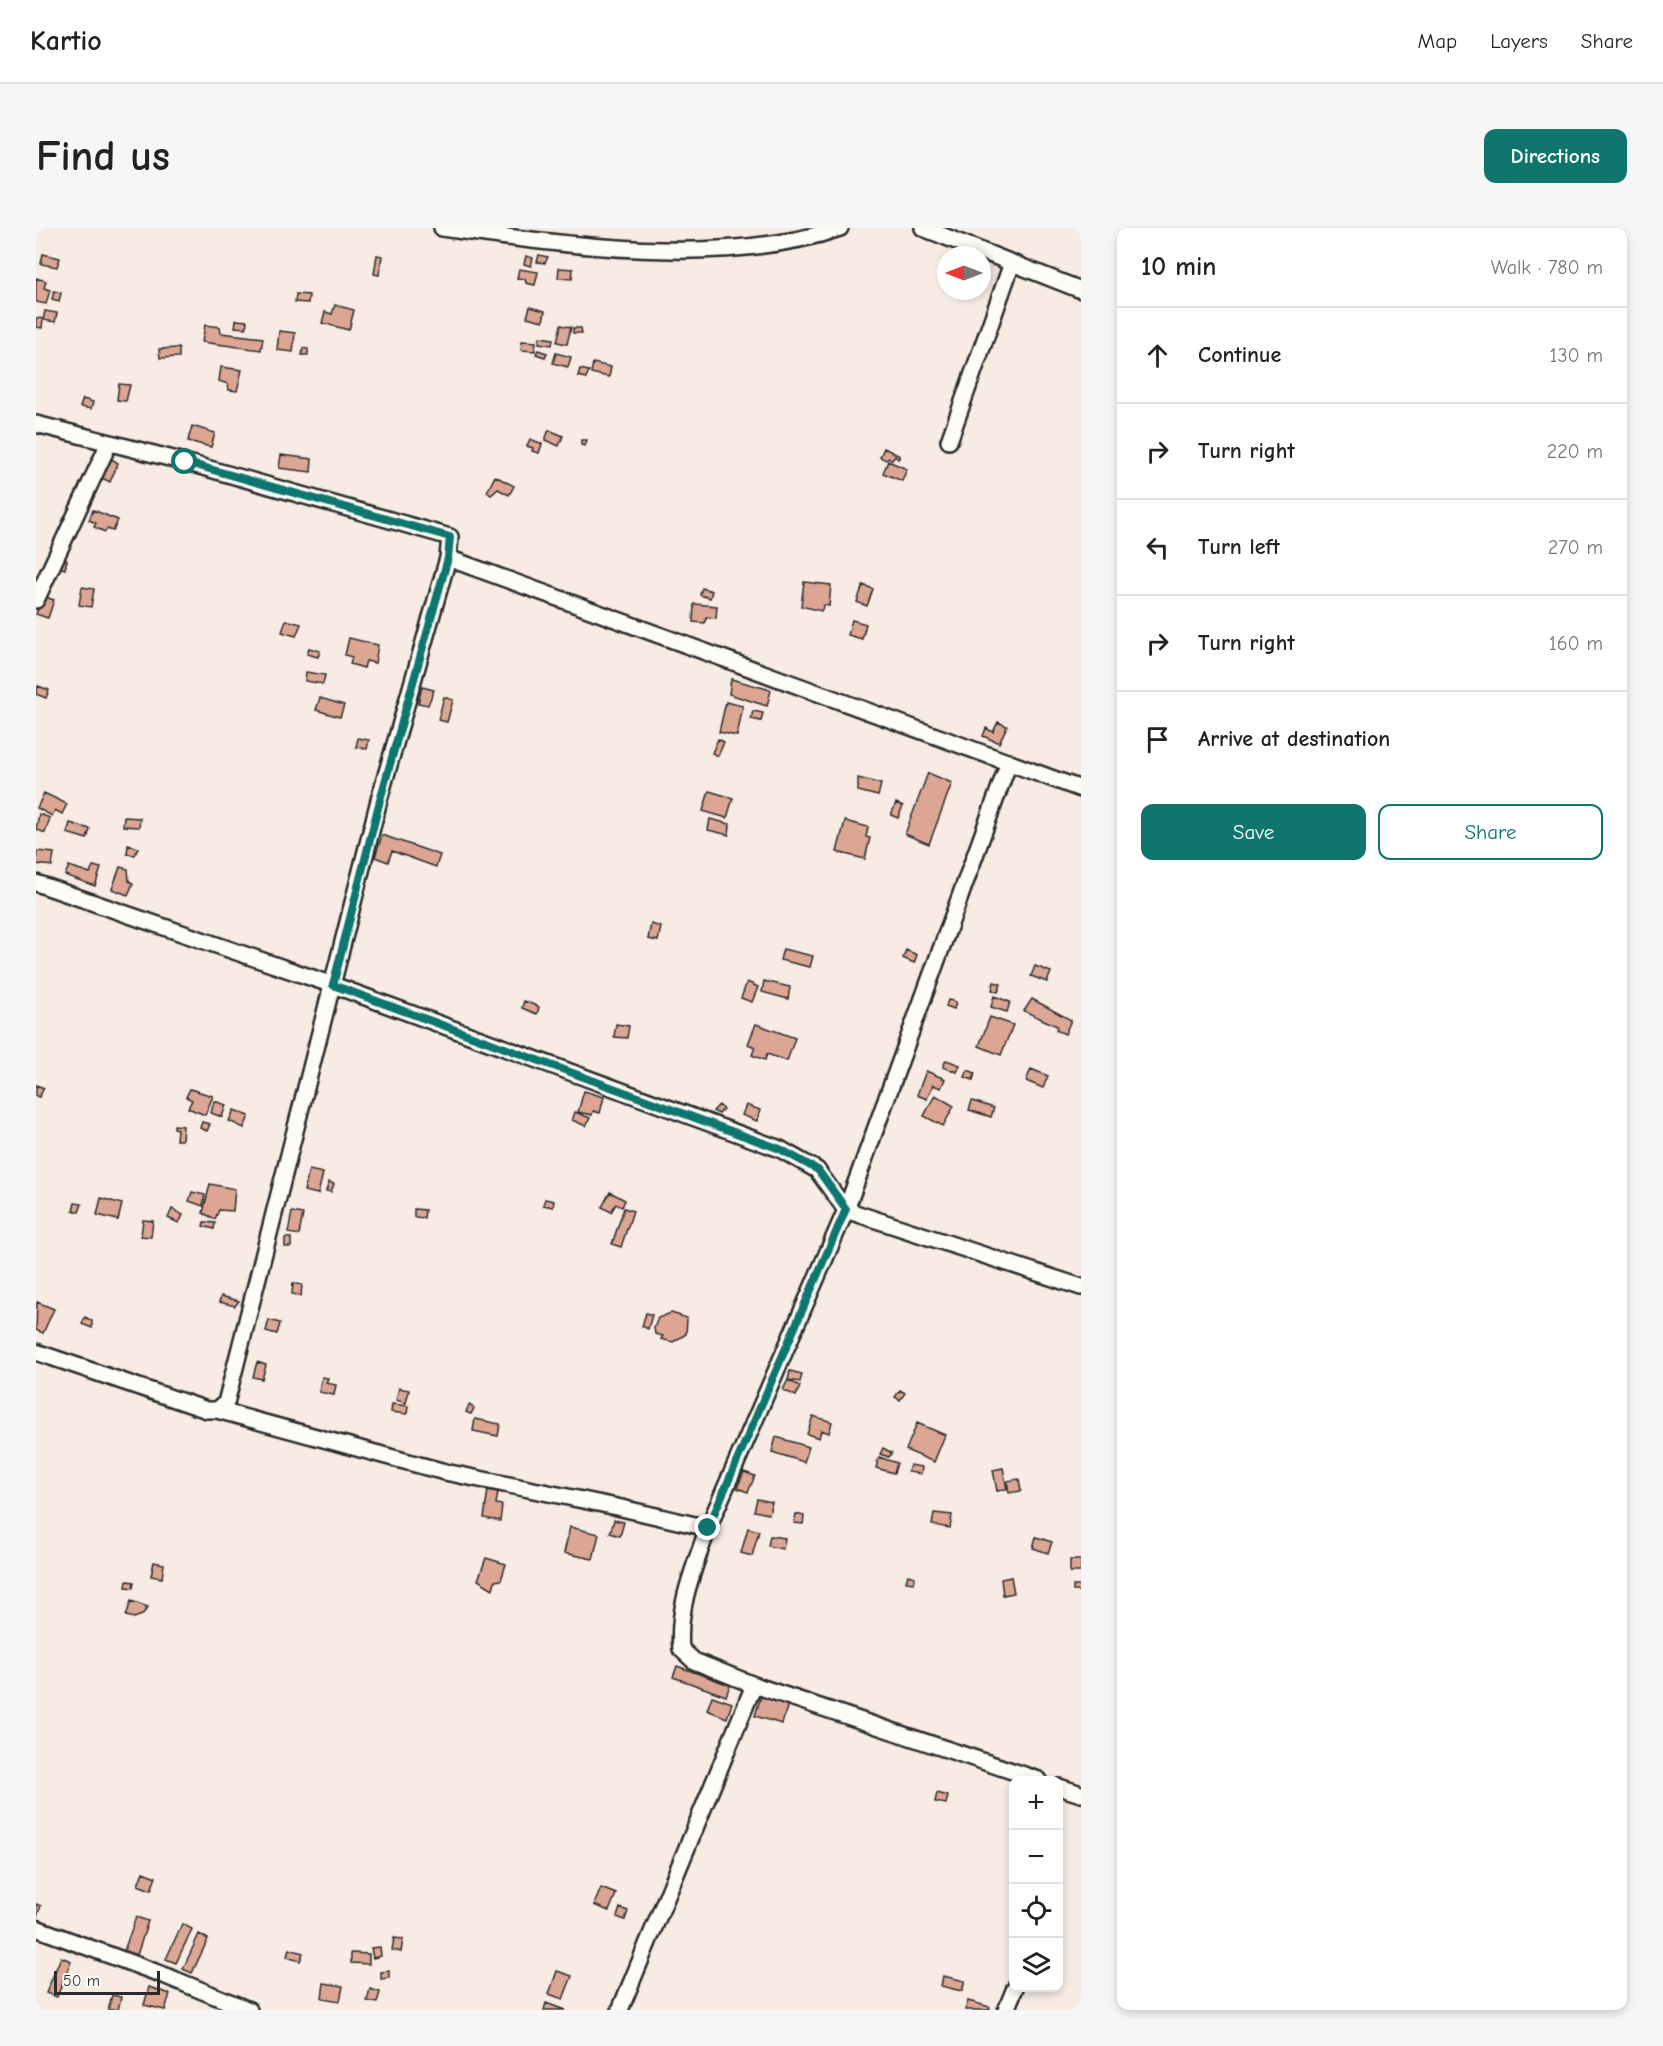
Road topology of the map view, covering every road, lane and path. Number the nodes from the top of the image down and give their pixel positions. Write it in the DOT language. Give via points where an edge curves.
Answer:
graph roads {
  1 [pos="442,228"];
  2 [pos="840,228"];
  3 [pos="923,228"];
  4 [pos="1012,263"];
  5 [pos="1081,290"];
  6 [pos="36,424"];
  7 [pos="949,441"];
  8 [pos="110,443"];
  9 [pos="448,558"];
  10 [pos="36,600"];
  11 [pos="1009,762"];
  12 [pos="1081,789"];
  13 [pos="36,883"];
  14 [pos="333,985"];
  15 [pos="846,1209"];
  16 [pos="1081,1287"];
  17 [pos="36,1352"];
  18 [pos="217,1410"];
  19 [pos="708,1528"];
  20 [pos="754,1684"];
  21 [pos="1027,1776"];
  22 [pos="1063,1788"];
  23 [pos="1081,1794"];
  24 [pos="36,1928"];
  25 [pos="1013,1992"];
  26 [pos="249,2010"];
  27 [pos="621,2010"];
  28 [pos="1006,2010"];
  1 -- 2 [label="street" via="621,248 692,250 763,245"];
  3 -- 4 [label="street"];
  4 -- 5 [label="street"];
  4 -- 7 [label="street"];
  6 -- 8 [label="street"];
  8 -- 9 [label="street" via="450,537"];
  8 -- 10 [label="street"];
  9 -- 11 [label="street"];
  9 -- 14 [label="street"];
  11 -- 12 [label="street"];
  11 -- 15 [label="street"];
  13 -- 14 [label="street"];
  14 -- 15 [label="street" via="780,1149 818,1170"];
  14 -- 18 [label="street" via="226,1404"];
  15 -- 16 [label="street"];
  15 -- 19 [label="street"];
  17 -- 18 [label="street" via="207,1410"];
  18 -- 19 [label="street" via="446,1472"];
  19 -- 20 [label="street" via="686,1588 679,1628 681,1649 694,1661"];
  20 -- 21 [label="street"];
  20 -- 27 [label="street"];
  22 -- 23 [label="street"];
  24 -- 26 [label="street"];
  25 -- 28 [label="street"];
}
